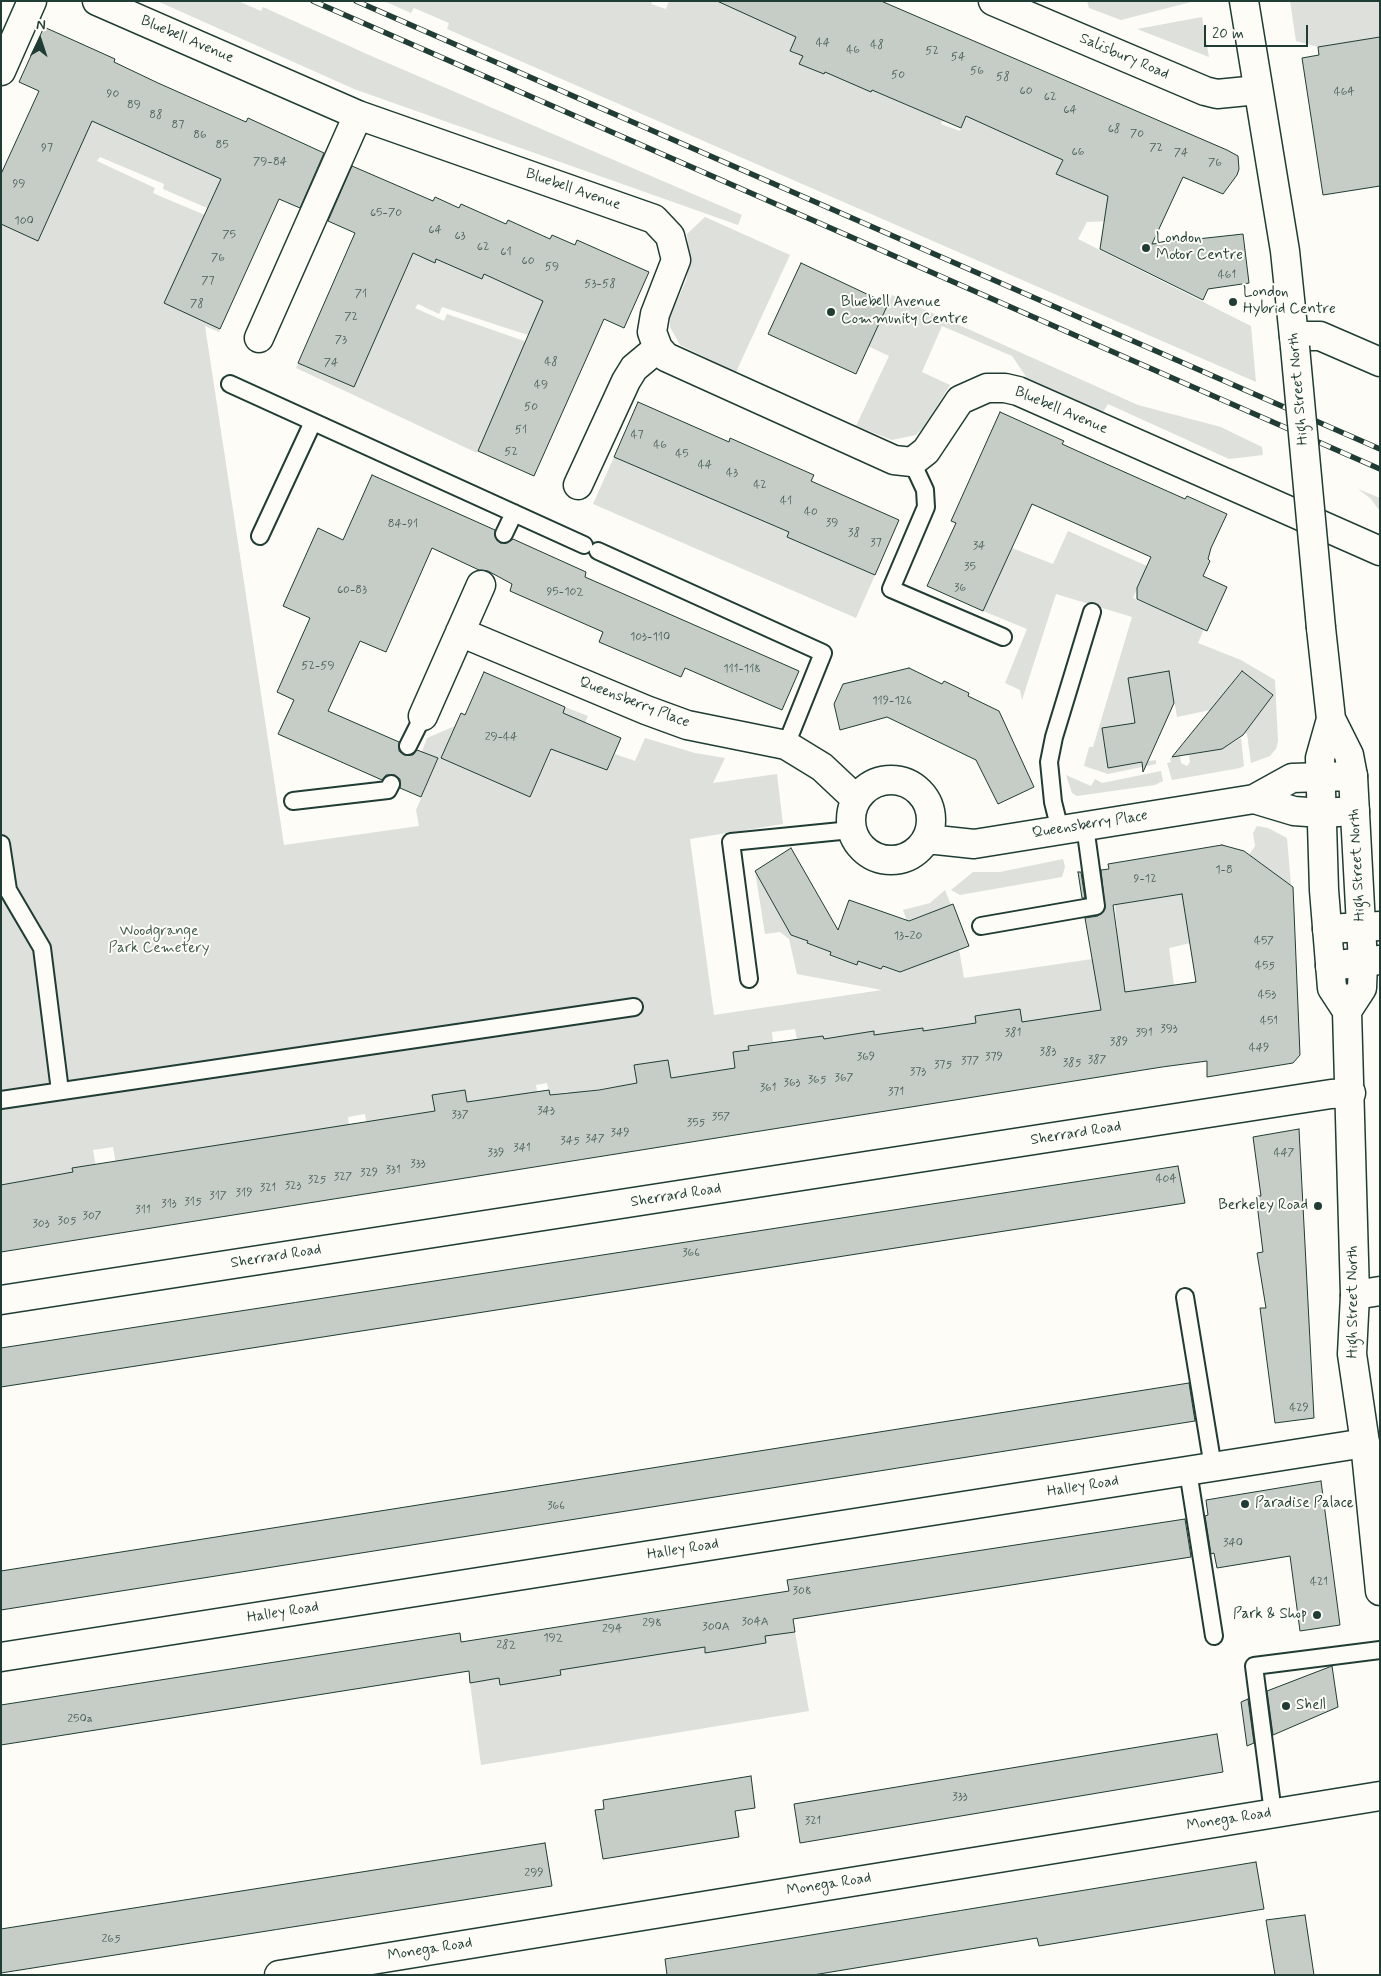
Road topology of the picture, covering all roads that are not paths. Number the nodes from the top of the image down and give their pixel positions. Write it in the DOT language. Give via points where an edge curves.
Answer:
graph roads {
  1 [pos="32,1"];
  2 [pos="97,1"];
  3 [pos="993,1"];
  4 [pos="1244,1"];
  5 [pos="1,71"];
  6 [pos="1258,90"];
  7 [pos="358,114"];
  8 [pos="259,338"];
  9 [pos="1295,341"];
  10 [pos="658,348"];
  11 [pos="1380,362"];
  12 [pos="230,384"];
  13 [pos="313,422"];
  14 [pos="912,462"];
  15 [pos="578,485"];
  16 [pos="514,513"];
  17 [pos="504,534"];
  18 [pos="260,536"];
  19 [pos="1380,551"];
  20 [pos="484,579"];
  21 [pos="1092,612"];
  22 [pos="460,632"];
  23 [pos="1003,637"];
  24 [pos="423,716"];
  25 [pos="1331,719"];
  26 [pos="786,745"];
  27 [pos="408,746"];
  28 [pos="1353,776"];
  29 [pos="1320,777"];
  30 [pos="391,784"];
  31 [pos="856,799"];
  32 [pos="1254,799"];
  33 [pos="293,801"];
  34 [pos="1355,811"];
  35 [pos="1322,813"];
  36 [pos="1072,828"];
  37 [pos="851,830"];
  38 [pos="927,839"];
  39 [pos="1,844"];
  40 [pos="981,926"];
  41 [pos="1371,926"];
  42 [pos="1327,929"];
  43 [pos="1371,962"];
  44 [pos="1330,966"];
  45 [pos="749,979"];
  46 [pos="634,1007"];
  47 [pos="1348,1011"];
  48 [pos="60,1091"];
  49 [pos="1351,1093"];
  50 [pos="1,1100"];
  51 [pos="1368,1293"];
  52 [pos="1185,1297"];
  53 [pos="1,1300"];
  54 [pos="1365,1443"];
  55 [pos="1200,1469"];
  56 [pos="1380,1591"];
  57 [pos="1214,1636"];
  58 [pos="1380,1650"];
  59 [pos="1,1657"];
  60 [pos="1380,1796"];
  61 [pos="1273,1813"];
  62 [pos="279,1975"];
  1 -- 5 [label="street"];
  2 -- 7 [label="street, Bluebell Avenue"];
  3 -- 6 [label="street, Salisbury Road" via="1205,91 1217,94"];
  4 -- 6 [label="street, High Street North"];
  6 -- 9 [label="street, High Street North" via="1285,251"];
  7 -- 8 [label="street"];
  7 -- 10 [label="street, Bluebell Avenue" via="654,219 670,236 676,260 655,314 652,332"];
  9 -- 11 [label="street" via="1320,336"];
  9 -- 25 [label="street, High Street North, bridge"];
  10 -- 14 [label="street" via="666,357 838,435 894,460"];
  10 -- 15 [label="street" via="634,368 626,381"];
  12 -- 13 [label="lane"];
  13 -- 16 [label="lane"];
  13 -- 18 [label="lane"];
  14 -- 19 [label="street, Bluebell Avenue" via="926,451 960,400 987,388 1018,390"];
  14 -- 23 [label="lane" via="925,490 926,506 891,590"];
  16 -- 17 [label="lane"];
  16 -- 26 [label="lane" via="823,653"];
  20 -- 22 [label="street"];
  21 -- 36 [label="lane" via="1049,762 1053,802"];
  22 -- 24 [label="street"];
  22 -- 26 [label="street, Queensberry Place" via="687,725"];
  24 -- 27 [label="lane"];
  25 -- 28 [label="street, High Street North" via="1349,755"];
  25 -- 29 [label="street, High Street North" via="1320,758"];
  26 -- 31 [label="street, Queensberry Place" via="822,767"];
  28 -- 29 [label="street, Queensberry Place"];
  28 -- 34 [label="street, High Street North"];
  29 -- 32 [label="street, Queensberry Place" via="1292,778"];
  29 -- 35 [label="street, High Street North"];
  30 -- 33 [label="lane" via="388,790"];
  31 -- 37 [label="street" via="851,814"];
  31 -- 38 [label="street" via="868,786 885,780 902,781 918,790 928,804 931,822"];
  32 -- 35 [label="street, Queensberry Place" via="1294,811"];
  32 -- 36 [label="street, Queensberry Place"];
  34 -- 35 [label="street, Queensberry Place"];
  34 -- 41 [label="street, High Street North"];
  35 -- 42 [label="street, High Street North"];
  36 -- 38 [label="street, Queensberry Place" via="974,844"];
  36 -- 40 [label="lane" via="1096,906"];
  37 -- 38 [label="street" via="858,844 870,855 886,860 902,859"];
  37 -- 45 [label="lane" via="731,842"];
  39 -- 48 [label="lane" via="8,890 42,948"];
  41 -- 42 [label="street"];
  41 -- 43 [label="street, High Street North"];
  42 -- 44 [label="street, High Street North"];
  43 -- 44 [label="street"];
  43 -- 47 [label="street, High Street North" via="1362,988"];
  44 -- 47 [label="street, High Street North" via="1332,988"];
  46 -- 48 [label="lane"];
  47 -- 49 [label="street, High Street North"];
  48 -- 50 [label="lane"];
  49 -- 51 [label="street, High Street North"];
  49 -- 53 [label="street, Sherrard Road"];
  51 -- 54 [label="street, High Street North" via="1352,1354"];
  52 -- 55 [label="lane"];
  54 -- 55 [label="street, Halley Road"];
  54 -- 56 [label="street, High Street North"];
  55 -- 57 [label="lane"];
  55 -- 59 [label="street, Halley Road"];
  58 -- 61 [label="lane" via="1254,1666"];
  60 -- 61 [label="street, Monega Road"];
  61 -- 62 [label="street, Monega Road"];
}
